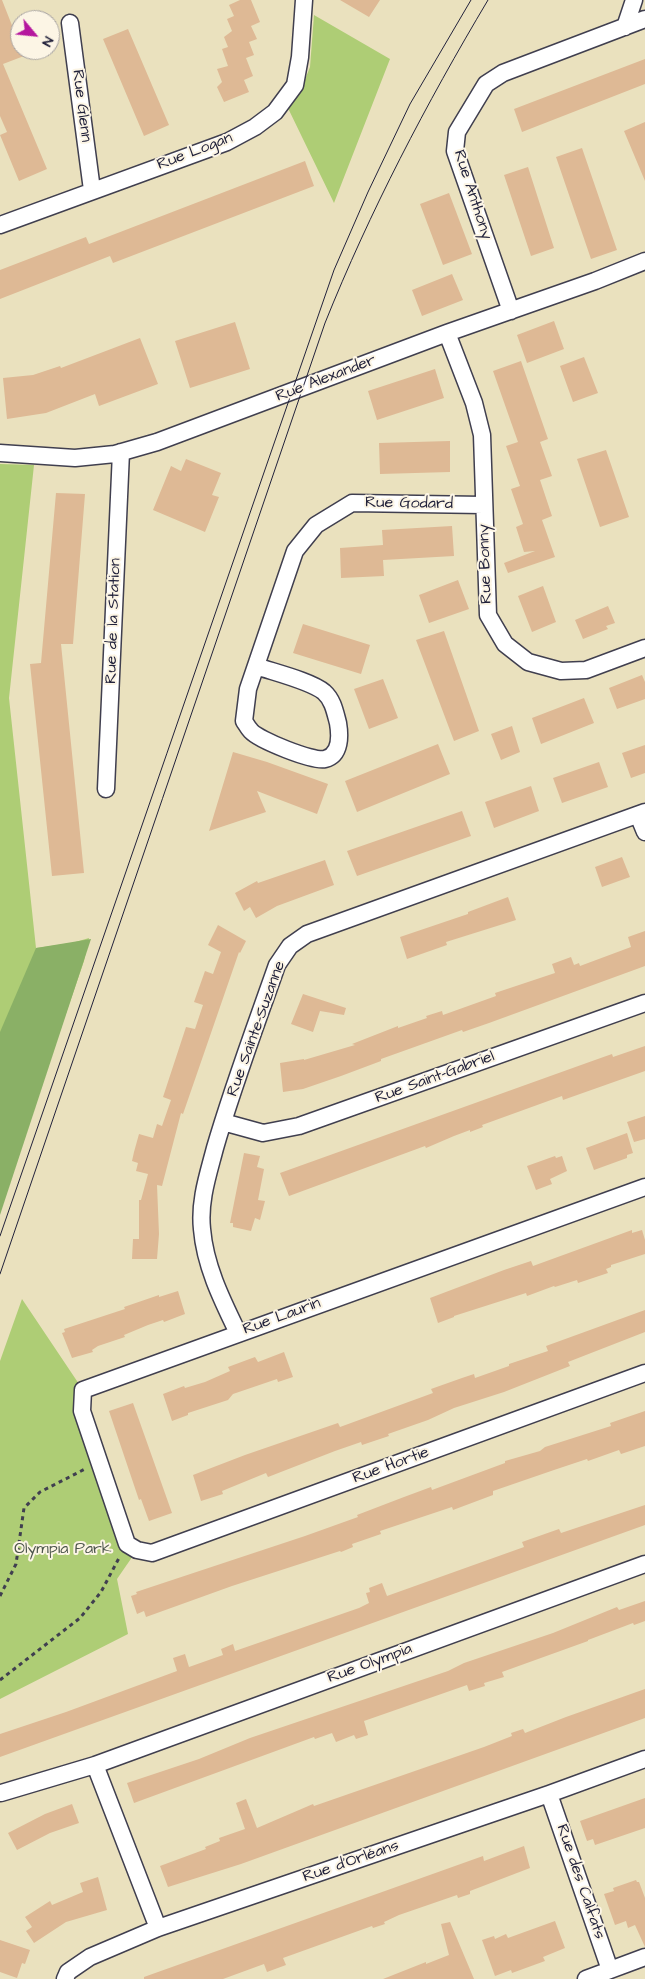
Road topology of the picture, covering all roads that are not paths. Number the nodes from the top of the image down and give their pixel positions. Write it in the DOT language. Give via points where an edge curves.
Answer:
graph roads {
  1 [pos="304,0"];
  2 [pos="634,0"];
  3 [pos="645,19"];
  4 [pos="70,23"];
  5 [pos="624,27"];
  6 [pos="92,190"];
  7 [pos="0,224"];
  8 [pos="645,261"];
  9 [pos="511,311"];
  10 [pos="447,333"];
  11 [pos="121,452"];
  12 [pos="0,453"];
  13 [pos="484,505"];
  14 [pos="645,648"];
  15 [pos="256,666"];
  16 [pos="106,789"];
  17 [pos="642,813"];
  18 [pos="645,832"];
  19 [pos="645,1003"];
  20 [pos="223,1122"];
  21 [pos="645,1187"];
  22 [pos="238,1333"];
  23 [pos="645,1373"];
  24 [pos="132,1547"];
  25 [pos="645,1564"];
  26 [pos="645,1759"];
  27 [pos="95,1765"];
  28 [pos="549,1794"];
  29 [pos="0,1796"];
  30 [pos="158,1928"];
  31 [pos="645,1957"];
  32 [pos="610,1970"];
  33 [pos="65,1979"];
  34 [pos="586,1979"];
  1 -- 6 [label="street, Rue Logan" via="295,85 275,112 227,142"];
  2 -- 5 [label="street"];
  3 -- 5 [label="street, Rue Anthony"];
  4 -- 6 [label="street, Rue Glenn"];
  5 -- 9 [label="street, Rue Anthony" via="503,73 486,84 457,132 454,151"];
  6 -- 7 [label="street, Rue Logan"];
  8 -- 9 [label="street, Rue Alexander"];
  9 -- 10 [label="street, Rue Alexander"];
  10 -- 11 [label="street, Rue Alexander" via="157,442"];
  10 -- 13 [label="street, Rue Bonny" via="474,403 482,434"];
  11 -- 12 [label="street, Rue Alexander" via="75,458"];
  11 -- 16 [label="street, Rue de la Station"];
  13 -- 14 [label="street, Rue Bonny" via="488,615 505,644 528,662 561,671 586,670"];
  13 -- 15 [label="street, Rue Godard" via="352,502 316,525 295,551"];
  15 -- 15 [label="street, Rue Godard" via="248,689 244,721 251,732 275,744 327,759 334,753 340,733 329,697 312,686"];
  17 -- 18 [label="street"];
  17 -- 20 [label="street, Rue Sainte-Suzanne" via="307,934 290,946 278,965"];
  19 -- 20 [label="street, Rue Saint-Gabriel" via="299,1126 263,1133"];
  20 -- 22 [label="street, Rue Sainte-Suzanne" via="202,1196 202,1229 216,1287"];
  21 -- 22 [label="street, Rue Laurin"];
  22 -- 24 [label="street, Rue Laurin" via="83,1390 82,1411"];
  23 -- 24 [label="street, Rue Hortie" via="152,1553"];
  25 -- 27 [label="street, Rue Olympia"];
  26 -- 28 [label="street, Rue d'Orléans"];
  27 -- 29 [label="street, Rue Olympia"];
  27 -- 30 [label="street"];
  28 -- 30 [label="street, Rue d'Orléans"];
  28 -- 32 [label="street, Rue des Calfats"];
  30 -- 33 [label="street, Rue d'Orléans" via="90,1957 68,1972"];
  31 -- 32 [label="street"];
  32 -- 34 [label="street"];
}
